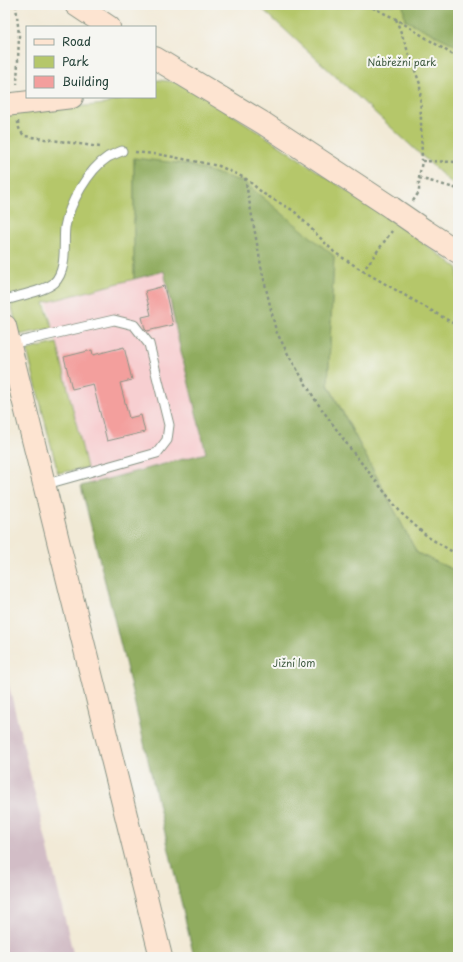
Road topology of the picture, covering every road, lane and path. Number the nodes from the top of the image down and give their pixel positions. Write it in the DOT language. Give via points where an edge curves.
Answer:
graph roads {
  1 [pos="16,5"];
  2 [pos="76,5"];
  3 [pos="368,5"];
  4 [pos="396,19"];
  5 [pos="108,26"];
  6 [pos="458,58"];
  7 [pos="156,59"];
  8 [pos="64,98"];
  9 [pos="11,105"];
  10 [pos="122,151"];
  11 [pos="422,161"];
  12 [pos="458,162"];
  13 [pos="245,178"];
  14 [pos="419,178"];
  15 [pos="458,189"];
  16 [pos="419,192"];
  17 [pos="393,219"];
  18 [pos="458,252"];
  19 [pos="363,271"];
  20 [pos="5,300"];
  21 [pos="458,326"];
  22 [pos="7,335"];
  23 [pos="44,485"];
  24 [pos="458,555"];
  25 [pos="161,957"];
  1 -- 9 [label="path" via="19,36"];
  2 -- 5 [label="street"];
  3 -- 4 [label="path"];
  4 -- 6 [label="path"];
  4 -- 11 [label="path" via="420,84"];
  7 -- 17 [label="street" via="263,123"];
  8 -- 9 [label="street"];
  9 -- 10 [label="path" via="18,127 25,136"];
  10 -- 13 [label="path" via="163,155 219,166"];
  10 -- 20 [label="lane" via="108,157 96,168 72,205 66,226 61,273 54,284"];
  11 -- 12 [label="path"];
  11 -- 14 [label="path"];
  13 -- 19 [label="path" via="264,194 294,211 334,252"];
  13 -- 24 [label="path" via="274,324 289,356 316,401 402,514 428,537"];
  14 -- 15 [label="path"];
  14 -- 16 [label="path"];
  17 -- 18 [label="street, bridge" via="424,230"];
  17 -- 19 [label="path"];
  19 -- 21 [label="path"];
  22 -- 23 [label="street"];
  22 -- 23 [label="lane" via="114,320 134,325 149,344 169,425 167,440 157,453"];
  23 -- 25 [label="street"];
}
